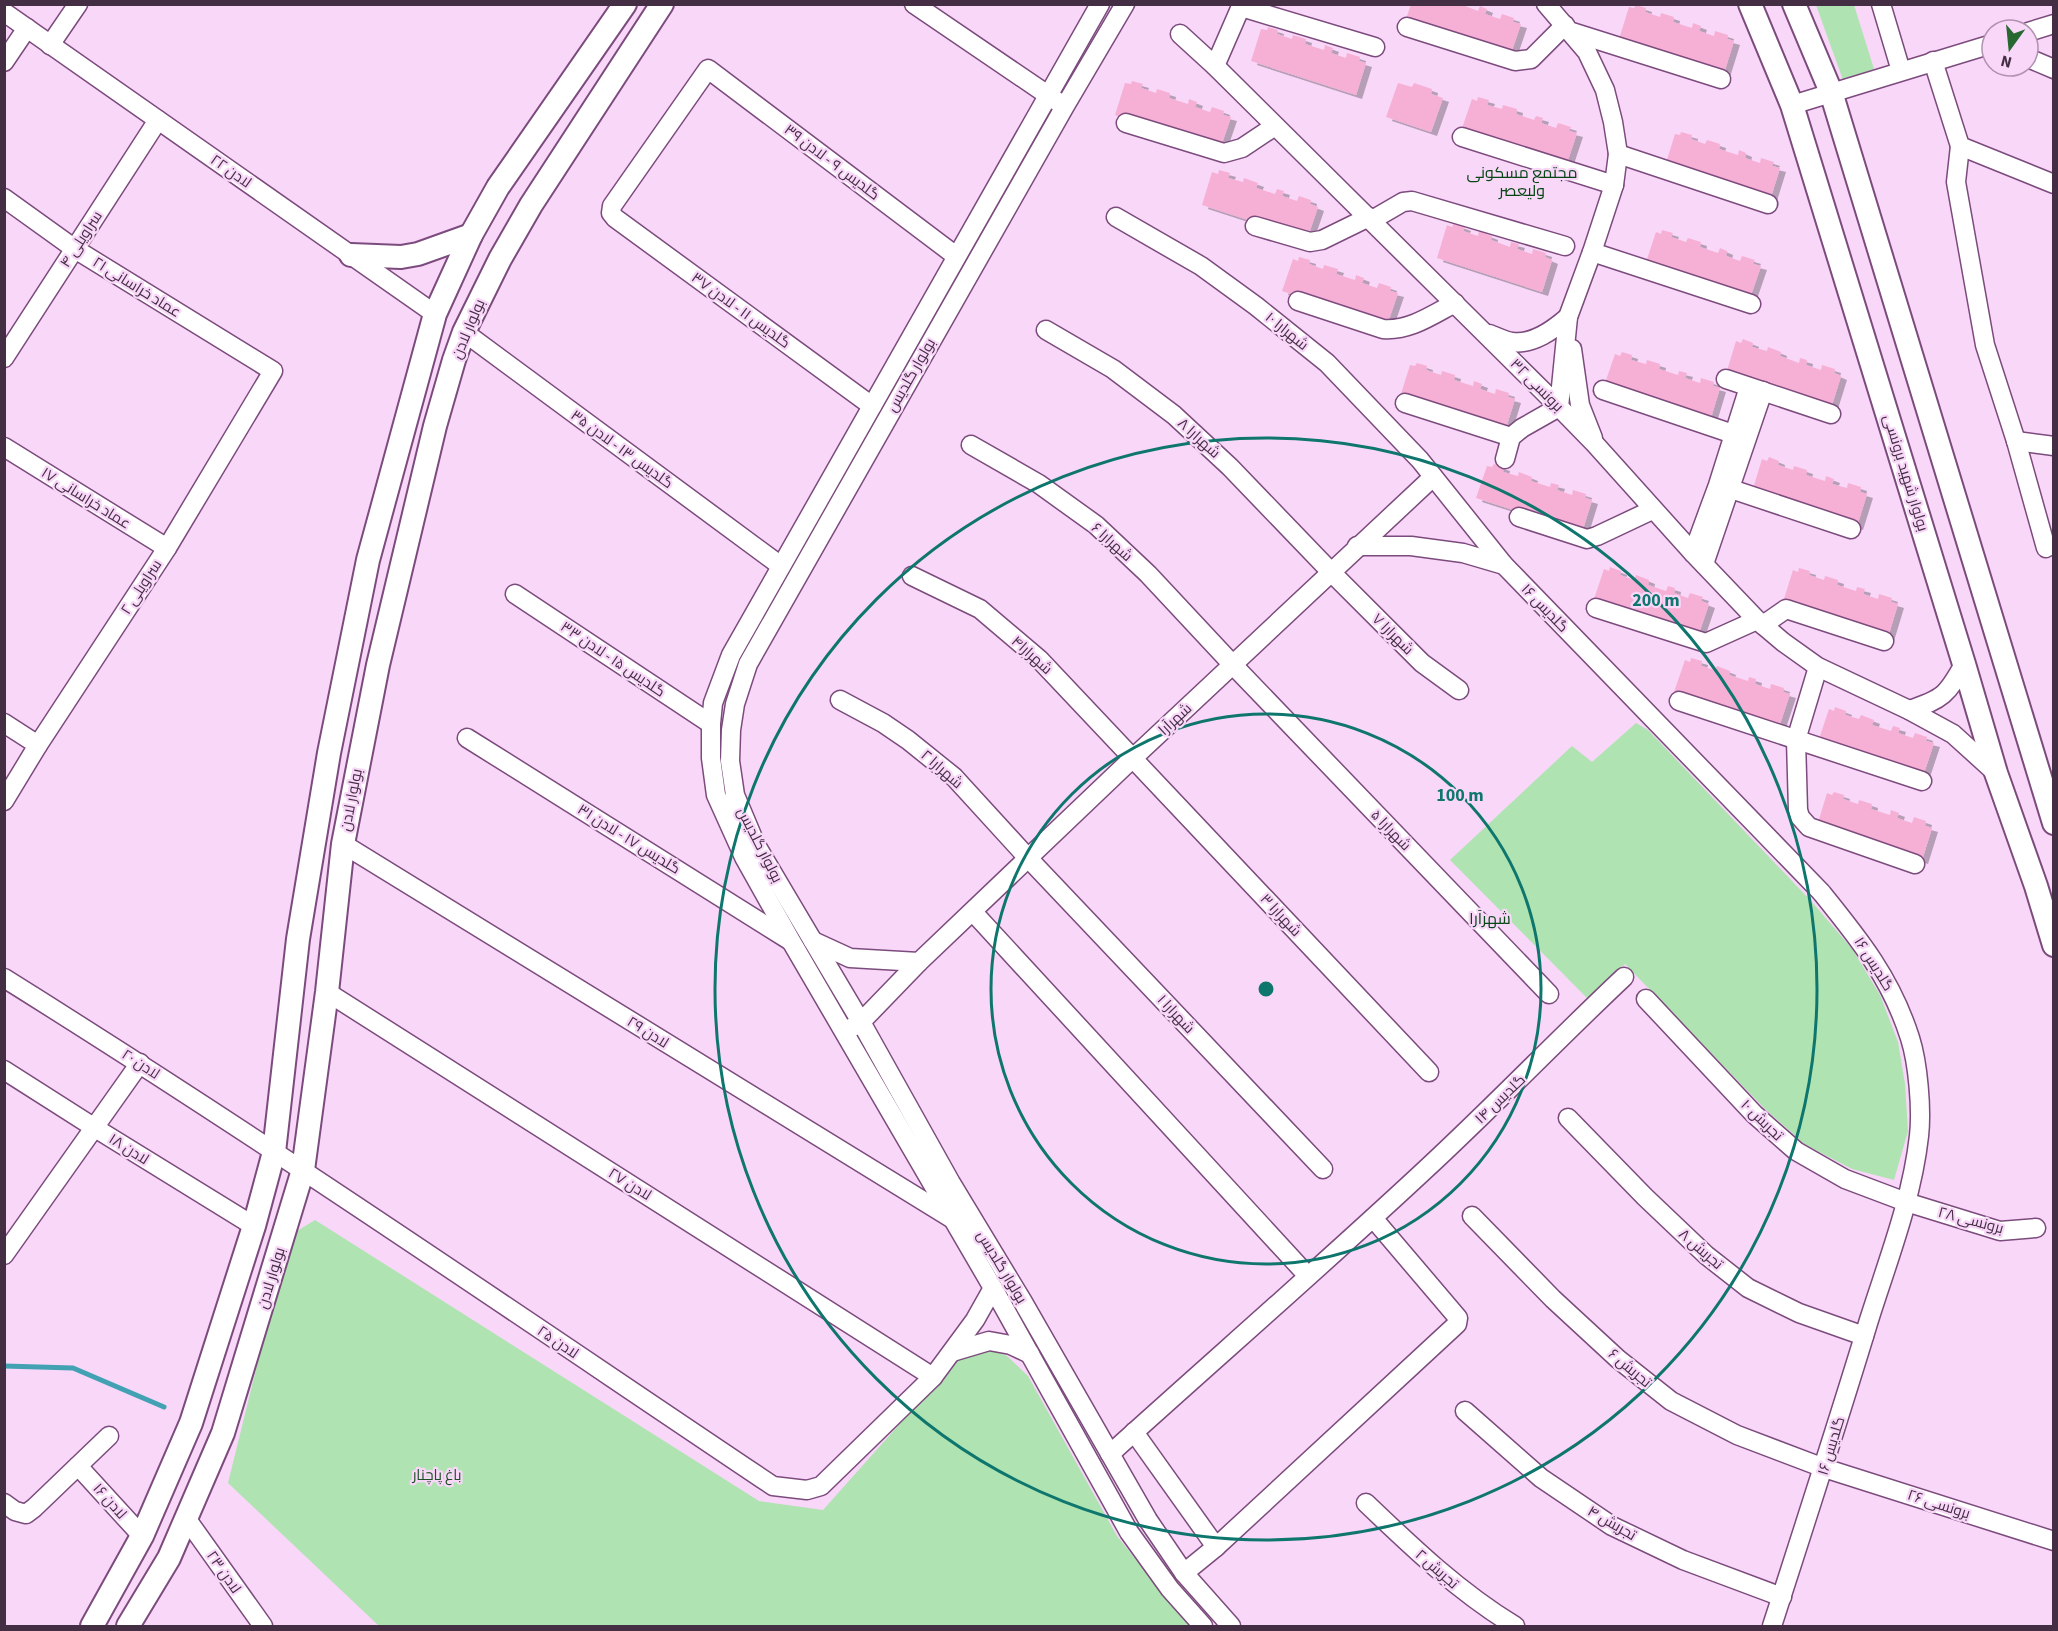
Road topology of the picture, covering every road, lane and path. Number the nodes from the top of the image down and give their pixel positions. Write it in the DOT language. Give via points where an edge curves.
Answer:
graph roads {
  1 [pos="78,4"];
  2 [pos="625,4"];
  3 [pos="662,4"];
  4 [pos="914,4"];
  5 [pos="1100,4"];
  6 [pos="1125,4"];
  7 [pos="1546,4"];
  8 [pos="1750,4"];
  9 [pos="1794,4"];
  10 [pos="1881,4"];
  11 [pos="1241,6"];
  12 [pos="4,12"];
  13 [pos="1407,27"];
  14 [pos="27,28"];
  15 [pos="1567,28"];
  16 [pos="1180,34"];
  17 [pos="50,45"];
  18 [pos="1375,47"];
  19 [pos="1980,47"];
  20 [pos="1933,61"];
  21 [pos="4,62"];
  22 [pos="2040,63"];
  23 [pos="1215,66"];
  24 [pos="2054,69"];
  25 [pos="1901,71"];
  26 [pos="1721,79"];
  27 [pos="1831,92"];
  28 [pos="1057,101"];
  29 [pos="1792,105"];
  30 [pos="158,120"];
  31 [pos="1126,123"];
  32 [pos="1275,126"];
  33 [pos="1462,137"];
  34 [pos="1960,146"];
  35 [pos="1618,154"];
  36 [pos="2054,184"];
  37 [pos="1614,185"];
  38 [pos="4,198"];
  39 [pos="1768,204"];
  40 [pos="611,213"];
  41 [pos="1116,217"];
  42 [pos="1370,218"];
  43 [pos="1255,226"];
  44 [pos="471,235"];
  45 [pos="1565,246"];
  46 [pos="75,249"];
  47 [pos="1592,252"];
  48 [pos="351,255"];
  49 [pos="956,256"];
  50 [pos="1298,301"];
  51 [pos="1455,303"];
  52 [pos="1750,304"];
  53 [pos="435,314"];
  54 [pos="1568,317"];
  55 [pos="1046,330"];
  56 [pos="464,332"];
  57 [pos="1484,332"];
  58 [pos="4,358"];
  59 [pos="273,371"];
  60 [pos="1726,379"];
  61 [pos="1756,389"];
  62 [pos="1603,390"];
  63 [pos="1405,402"];
  64 [pos="872,406"];
  65 [pos="1559,407"];
  66 [pos="1831,414"];
  67 [pos="1740,436"];
  68 [pos="1511,437"];
  69 [pos="2016,441"];
  70 [pos="1595,444"];
  71 [pos="970,445"];
  72 [pos="2054,446"];
  73 [pos="4,447"];
  74 [pos="1505,459"];
  75 [pos="1433,477"];
  76 [pos="1724,487"];
  77 [pos="1652,510"];
  78 [pos="1520,517"];
  79 [pos="1851,530"];
  80 [pos="1357,546"];
  81 [pos="167,548"];
  82 [pos="2046,548"];
  83 [pos="1698,559"];
  84 [pos="1504,565"];
  85 [pos="781,566"];
  86 [pos="1331,572"];
  87 [pos="912,576"];
  88 [pos="515,594"];
  89 [pos="1596,608"];
  90 [pos="1760,622"];
  91 [pos="1884,641"];
  92 [pos="1965,664"];
  93 [pos="1233,665"];
  94 [pos="1818,667"];
  95 [pos="1459,690"];
  96 [pos="840,700"];
  97 [pos="1679,701"];
  98 [pos="1910,710"];
  99 [pos="4,723"];
  100 [pos="711,724"];
  101 [pos="467,738"];
  102 [pos="1796,740"];
  103 [pos="38,745"];
  104 [pos="1133,759"];
  105 [pos="1996,773"];
  106 [pos="1922,781"];
  107 [pos="4,801"];
  108 [pos="2054,822"];
  109 [pos="343,844"];
  110 [pos="1028,858"];
  111 [pos="1916,864"];
  112 [pos="973,912"];
  113 [pos="790,941"];
  114 [pos="813,941"];
  115 [pos="2054,945"];
  116 [pos="919,962"];
  117 [pos="1624,976"];
  118 [pos="4,978"];
  119 [pos="327,992"];
  120 [pos="1549,994"];
  121 [pos="1646,999"];
  122 [pos="861,1022"];
  123 [pos="844,1032"];
  124 [pos="140,1063"];
  125 [pos="4,1070"];
  126 [pos="1429,1072"];
  127 [pos="1569,1118"];
  128 [pos="95,1128"];
  129 [pos="274,1152"];
  130 [pos="1323,1169"];
  131 [pos="303,1170"];
  132 [pos="1906,1202"];
  133 [pos="1472,1216"];
  134 [pos="1373,1218"];
  135 [pos="952,1219"];
  136 [pos="254,1226"];
  137 [pos="2036,1228"];
  138 [pos="4,1255"];
  139 [pos="1308,1276"];
  140 [pos="993,1288"];
  141 [pos="1864,1336"];
  142 [pos="952,1352"];
  143 [pos="1030,1354"];
  144 [pos="933,1377"];
  145 [pos="1465,1411"];
  146 [pos="1134,1432"];
  147 [pos="109,1436"];
  148 [pos="1110,1454"];
  149 [pos="78,1466"];
  150 [pos="1824,1468"];
  151 [pos="4,1503"];
  152 [pos="1366,1503"];
  153 [pos="186,1518"];
  154 [pos="142,1536"];
  155 [pos="2054,1541"];
  156 [pos="1216,1547"];
  157 [pos="1184,1573"];
  158 [pos="1782,1597"];
  159 [pos="92,1626"];
  160 [pos="128,1626"];
  161 [pos="263,1626"];
  162 [pos="1203,1626"];
  163 [pos="1231,1626"];
  164 [pos="1515,1626"];
  165 [pos="1772,1626"];
  1 -- 17 [label="street"];
  2 -- 44 [label="main road, بولوار لادن" via="498,187"];
  3 -- 56 [label="main road, بولوار لادن" via="531,205"];
  4 -- 28 [label="street"];
  5 -- 28 [label="street, بولوار گلدیس"];
  6 -- 28 [label="street, بولوار گلدیس"];
  7 -- 15 [label="street"];
  8 -- 29 [label="main road, بولوار شهید برونسی"];
  9 -- 27 [label="main road"];
  10 -- 25 [label="street"];
  11 -- 18 [label="street"];
  11 -- 23 [label="street"];
  12 -- 14 [label="street, لادن ۲۲"];
  13 -- 15 [label="street" via="1515,61 1531,59"];
  14 -- 17 [label="street, لادن ۲۲"];
  14 -- 21 [label="street"];
  15 -- 26 [label="street"];
  15 -- 35 [label="street" via="1587,52 1605,90"];
  16 -- 23 [label="street, برونسی ۳۲"];
  17 -- 30 [label="street, لادن ۲۲"];
  19 -- 20 [label="street"];
  20 -- 25 [label="street"];
  20 -- 34 [label="street"];
  22 -- 24 [label="street"];
  23 -- 32 [label="street, برونسی ۳۲"];
  25 -- 27 [label="street"];
  27 -- 29 [label="street"];
  27 -- 108 [label="main road"];
  28 -- 49 [label="street, بولوار گلدیس"];
  28 -- 114 [label="street, بولوار گلدیس" via="748,664 735,704 730,761 735,795 756,845"];
  29 -- 92 [label="main road, بولوار شهید برونسی"];
  30 -- 46 [label="street, سراویلی ۴"];
  30 -- 48 [label="street, لادن ۲۲"];
  31 -- 32 [label="street" via="1224,153 1242,148"];
  32 -- 42 [label="street, برونسی ۳۲"];
  33 -- 37 [label="street"];
  34 -- 36 [label="street"];
  34 -- 69 [label="street" via="1956,182 1985,345"];
  35 -- 37 [label="street"];
  35 -- 39 [label="street"];
  37 -- 47 [label="street"];
  38 -- 46 [label="street, عماد خراسانی ۲۱"];
  40 -- 49 [label="street, گلدیس ۹ - لادن ۳۹" via="612,206 708,69"];
  40 -- 64 [label="street, گلدیس ۱۱ - لادن ۳۷"];
  41 -- 75 [label="street, شهرارا ۱۰" via="1201,266 1327,363"];
  42 -- 43 [label="street" via="1310,242"];
  42 -- 45 [label="street" via="1412,201"];
  42 -- 51 [label="street, برونسی ۳۲"];
  44 -- 48 [label="main road" via="400,257"];
  44 -- 53 [label="main road, بولوار لادن"];
  46 -- 58 [label="street, سراویلی ۴"];
  46 -- 59 [label="street, عماد خراسانی ۲۱"];
  47 -- 52 [label="street"];
  47 -- 54 [label="street"];
  48 -- 53 [label="street, لادن ۲۲"];
  49 -- 64 [label="street, بولوار گلدیس"];
  50 -- 51 [label="street" via="1396,330"];
  51 -- 57 [label="street, برونسی ۳۲"];
  53 -- 129 [label="main road, بولوار لادن" via="368,560 329,753 298,939"];
  54 -- 57 [label="street" via="1533,340 1512,342"];
  54 -- 65 [label="street"];
  54 -- 70 [label="street" via="1580,405"];
  55 -- 86 [label="street, شهرارا ۸" via="1113,369 1174,415"];
  56 -- 85 [label="street, گلدیس ۱۳ - لادن ۳۵"];
  56 -- 109 [label="main road, بولوار لادن" via="435,426 399,571"];
  57 -- 65 [label="street, برونسی ۳۲"];
  59 -- 81 [label="street, سراویلی ۲"];
  60 -- 61 [label="street"];
  61 -- 66 [label="street"];
  61 -- 67 [label="street"];
  62 -- 67 [label="street"];
  63 -- 68 [label="street"];
  64 -- 85 [label="street, بولوار گلدیس"];
  65 -- 68 [label="street"];
  65 -- 70 [label="street, برونسی ۳۲"];
  67 -- 76 [label="street"];
  68 -- 74 [label="street"];
  69 -- 72 [label="street"];
  69 -- 82 [label="street"];
  70 -- 77 [label="street, برونسی ۳۲"];
  71 -- 93 [label="street, شهرارا ۶" via="1039,484 1096,525"];
  73 -- 81 [label="street, عماد خراسانی ۱۷"];
  75 -- 80 [label="street, شهرآرا"];
  75 -- 84 [label="street, گلدیس ۱۶"];
  76 -- 79 [label="street"];
  76 -- 83 [label="street"];
  77 -- 78 [label="street" via="1587,539"];
  77 -- 83 [label="street, برونسی ۳۲"];
  80 -- 84 [label="street" via="1411,546 1463,553"];
  80 -- 86 [label="street, شهرآرا"];
  81 -- 103 [label="street, سراویلی ۲"];
  83 -- 90 [label="street, برونسی ۳۲"];
  84 -- 132 [label="street, گلدیس ۱۶" via="1821,892 1861,941 1888,983 1910,1039 1918,1085 1919,1135"];
  85 -- 100 [label="street, بولوار گلدیس" via="731,655 713,703"];
  86 -- 93 [label="street, شهرآرا"];
  86 -- 95 [label="street, شهرارا ۷" via="1422,663"];
  87 -- 104 [label="street, شهرارا۴" via="989,616 1040,659"];
  88 -- 100 [label="street, گلدیس ۱۵ - لادن ۳۳"];
  89 -- 90 [label="street" via="1706,643"];
  90 -- 91 [label="street" via="1786,609"];
  90 -- 94 [label="street, برونسی ۳۲"];
  92 -- 98 [label="street" via="1950,690 1935,702"];
  92 -- 105 [label="main road, بولوار شهید برونسی"];
  93 -- 104 [label="street, شهرآرا"];
  93 -- 120 [label="street, شهرارا ۵"];
  94 -- 98 [label="street, برونسی ۳۲"];
  94 -- 102 [label="street"];
  96 -- 110 [label="street, شهرارا ۲" via="891,729 954,777"];
  97 -- 102 [label="street"];
  98 -- 105 [label="street, برونسی ۳۲" via="1953,734"];
  99 -- 103 [label="street"];
  100 -- 113 [label="street, بولوار گلدیس" via="716,795 744,857"];
  101 -- 113 [label="street, گلدیس ۱۷ - لادن ۳۱"];
  102 -- 106 [label="street"];
  102 -- 111 [label="street" via="1798,810 1809,827"];
  103 -- 107 [label="street, سراویلی ۲"];
  104 -- 110 [label="street, شهرآرا"];
  104 -- 126 [label="street, شهرارا ۳"];
  105 -- 115 [label="main road, بولوار شهید برونسی"];
  109 -- 119 [label="main road, بولوار لادن"];
  109 -- 135 [label="street, لادن ۲۹"];
  110 -- 112 [label="street, شهرآرا"];
  110 -- 130 [label="street, شهرارا ۱"];
  112 -- 116 [label="street, شهرآرا"];
  112 -- 139 [label="street"];
  113 -- 123 [label="street, بولوار گلدیس"];
  114 -- 116 [label="street" via="850,958"];
  114 -- 122 [label="street, بولوار گلدیس"];
  116 -- 122 [label="street, شهرآرا"];
  117 -- 134 [label="street, گلدیس ۱۴"];
  118 -- 124 [label="street, لادن ۲۰"];
  119 -- 131 [label="main road, بولوار لادن"];
  119 -- 144 [label="street, لادن ۲۷"];
  121 -- 132 [label="street, تجریش ۱۰" via="1754,1114 1796,1152 1845,1179"];
  122 -- 123 [label="street, شهرآرا"];
  122 -- 148 [label="street, بولوار گلدیس"];
  123 -- 135 [label="street, بولوار گلدیس"];
  124 -- 128 [label="street"];
  124 -- 129 [label="street, لادن ۲۰"];
  125 -- 128 [label="street, لادن ۱۸"];
  127 -- 141 [label="street, تجریش ۸" via="1680,1230 1748,1288 1799,1313"];
  128 -- 136 [label="street, لادن ۱۸"];
  128 -- 138 [label="street"];
  129 -- 131 [label="street, لادن ۲۰"];
  129 -- 136 [label="main road, بولوار لادن"];
  131 -- 144 [label="street, لادن ۲۵" via="773,1486 807,1490 821,1486"];
  131 -- 153 [label="main road, بولوار لادن" via="223,1433"];
  132 -- 137 [label="street, برونسی ۲۸" via="2000,1231"];
  132 -- 141 [label="street, گلدیس ۱۶"];
  133 -- 150 [label="street, تجریش ۶" via="1553,1299 1671,1401 1737,1435"];
  134 -- 139 [label="street, گلدیس ۱۴"];
  134 -- 156 [label="street" via="1458,1318 1457,1324"];
  135 -- 140 [label="street, بولوار گلدیس"];
  136 -- 154 [label="main road, بولوار لادن" via="191,1423"];
  139 -- 146 [label="street, گلدیس ۱۴"];
  140 -- 142 [label="street"];
  140 -- 143 [label="street, بولوار گلدیس"];
  141 -- 150 [label="street, گلدیس ۱۶"];
  142 -- 143 [label="street" via="989,1341"];
  142 -- 144 [label="street"];
  143 -- 162 [label="street, بولوار گلدیس" via="1129,1532 1170,1589"];
  145 -- 158 [label="street, تجریش ۴" via="1541,1478 1612,1526 1683,1560"];
  146 -- 148 [label="street, گلدیس ۱۴"];
  146 -- 156 [label="street"];
  147 -- 149 [label="street"];
  148 -- 157 [label="street, بولوار گلدیس"];
  149 -- 151 [label="street" via="26,1514"];
  149 -- 154 [label="street, لادن ۱۶"];
  150 -- 155 [label="street, برونسی ۲۶"];
  150 -- 158 [label="street, گلدیس ۱۶"];
  152 -- 164 [label="street, تجریش ۲" via="1429,1563 1483,1607"];
  153 -- 160 [label="main road, بولوار لادن" via="169,1557"];
  153 -- 161 [label="street, لادن ۲۳"];
  154 -- 159 [label="main road, بولوار لادن"];
  156 -- 157 [label="street"];
  157 -- 163 [label="street, بولوار گلدیس"];
  158 -- 165 [label="street, گلدیس ۱۶"];
}
